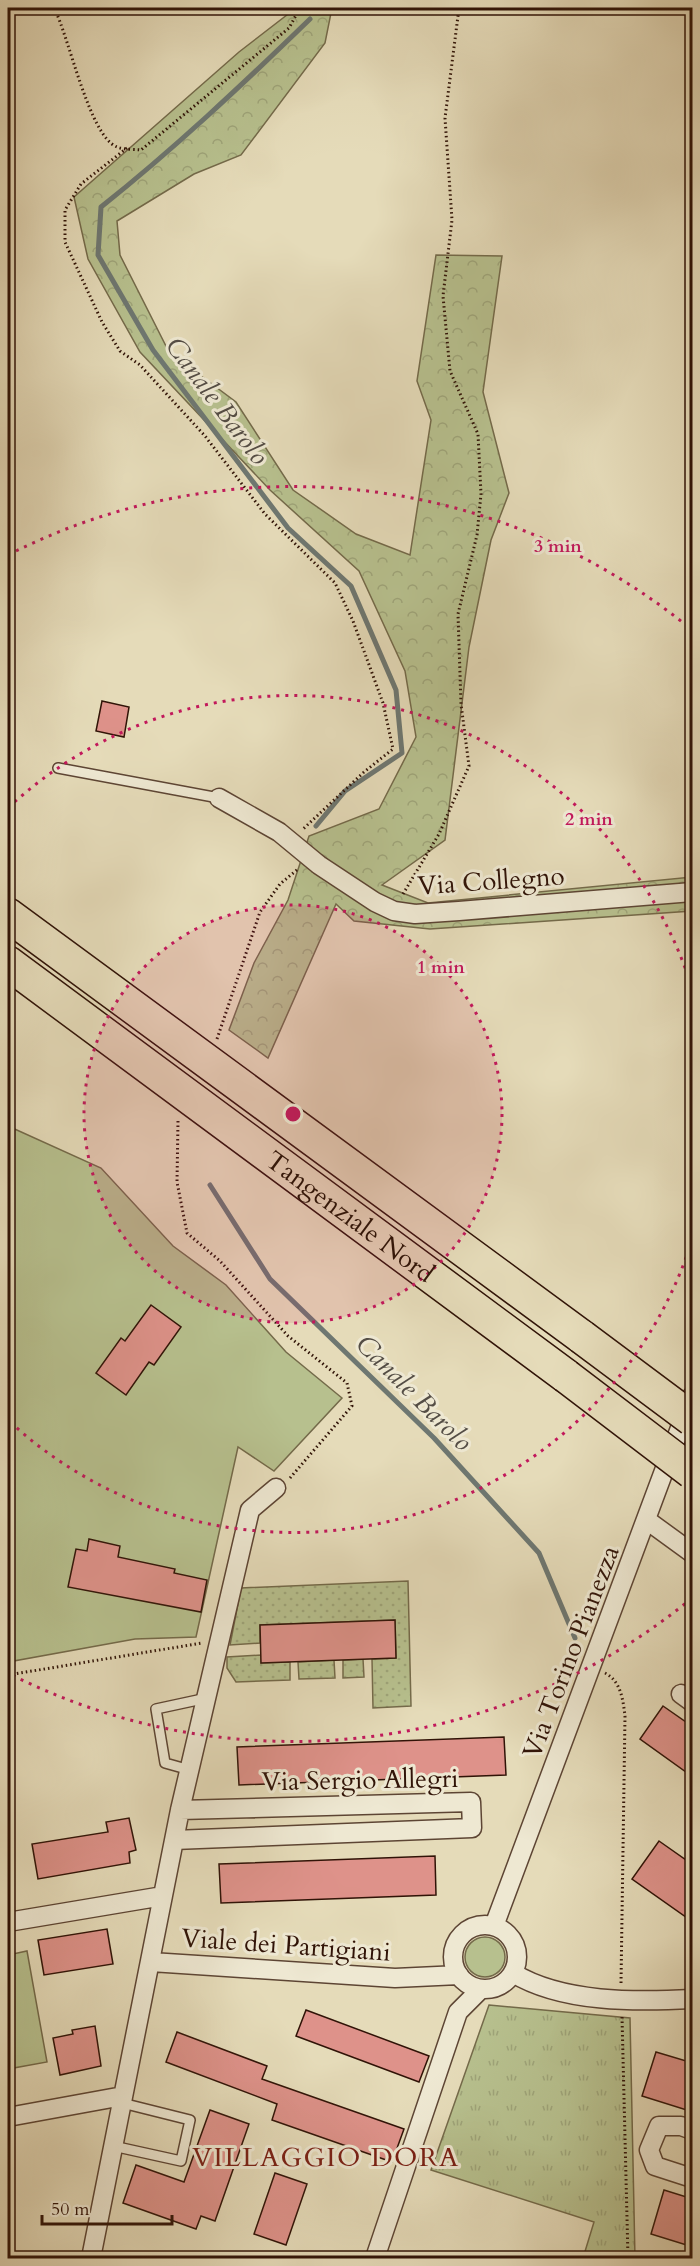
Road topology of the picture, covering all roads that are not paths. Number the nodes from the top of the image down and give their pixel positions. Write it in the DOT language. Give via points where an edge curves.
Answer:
graph roads {
  1 [pos="58,768"];
  2 [pos="219,798"];
  3 [pos="693,892"];
  4 [pos="8,915"];
  5 [pos="8,963"];
  6 [pos="693,1396"];
  7 [pos="693,1419"];
  8 [pos="693,1472"];
  9 [pos="276,1488"];
  10 [pos="648,1521"];
  11 [pos="693,1553"];
  12 [pos="207,1698"];
  13 [pos="190,1770"];
  14 [pos="180,1810"];
  15 [pos="174,1840"];
  16 [pos="164,1896"];
  17 [pos="8,1922"];
  18 [pos="494,1926"];
  19 [pos="453,1954"];
  20 [pos="151,1962"];
  21 [pos="513,1973"];
  22 [pos="459,1975"];
  23 [pos="417,1977"];
  24 [pos="482,1989"];
  25 [pos="693,1998"];
  26 [pos="123,2100"];
  27 [pos="8,2117"];
  28 [pos="693,2130"];
  29 [pos="113,2146"];
  30 [pos="693,2178"];
  31 [pos="90,2259"];
  32 [pos="375,2259"];
  1 -- 2 [label="lane"];
  2 -- 3 [label="street, Via Collegno" via="279,832 375,902 394,910 415,914"];
  4 -- 7 [label="highway, Tangenziale Nord, bridge"];
  5 -- 8 [label="highway, Tangenziale Nord, bridge"];
  6 -- 10 [label="street, Via Torino Pianezza"];
  9 -- 12 [label="street" via="250,1510"];
  10 -- 11 [label="street"];
  10 -- 18 [label="street, Via Torino Pianezza"];
  12 -- 13 [label="street"];
  12 -- 13 [label="lane" via="156,1709 165,1763"];
  13 -- 14 [label="street"];
  14 -- 15 [label="street"];
  14 -- 15 [label="street, Via Sergio Allegri" via="471,1802 472,1828"];
  15 -- 16 [label="street"];
  16 -- 17 [label="street"];
  16 -- 20 [label="street"];
  18 -- 19 [label="street" via="467,1930"];
  18 -- 21 [label="street" via="515,1945"];
  19 -- 22 [label="street"];
  19 -- 23 [label="street, Viale dei Partigiani"];
  20 -- 23 [label="street, Viale dei Partigiani"];
  20 -- 26 [label="street"];
  21 -- 24 [label="street" via="494,1988"];
  21 -- 25 [label="street" via="550,1991 622,1999"];
  22 -- 23 [label="street, Viale dei Partigiani"];
  22 -- 24 [label="street" via="469,1985"];
  24 -- 32 [label="street" via="458,2012"];
  26 -- 27 [label="street"];
  26 -- 29 [label="street"];
  26 -- 29 [label="lane" via="190,2120 181,2161"];
  28 -- 30 [label="street" via="659,2126 649,2150 655,2166"];
  29 -- 31 [label="street"];
}
